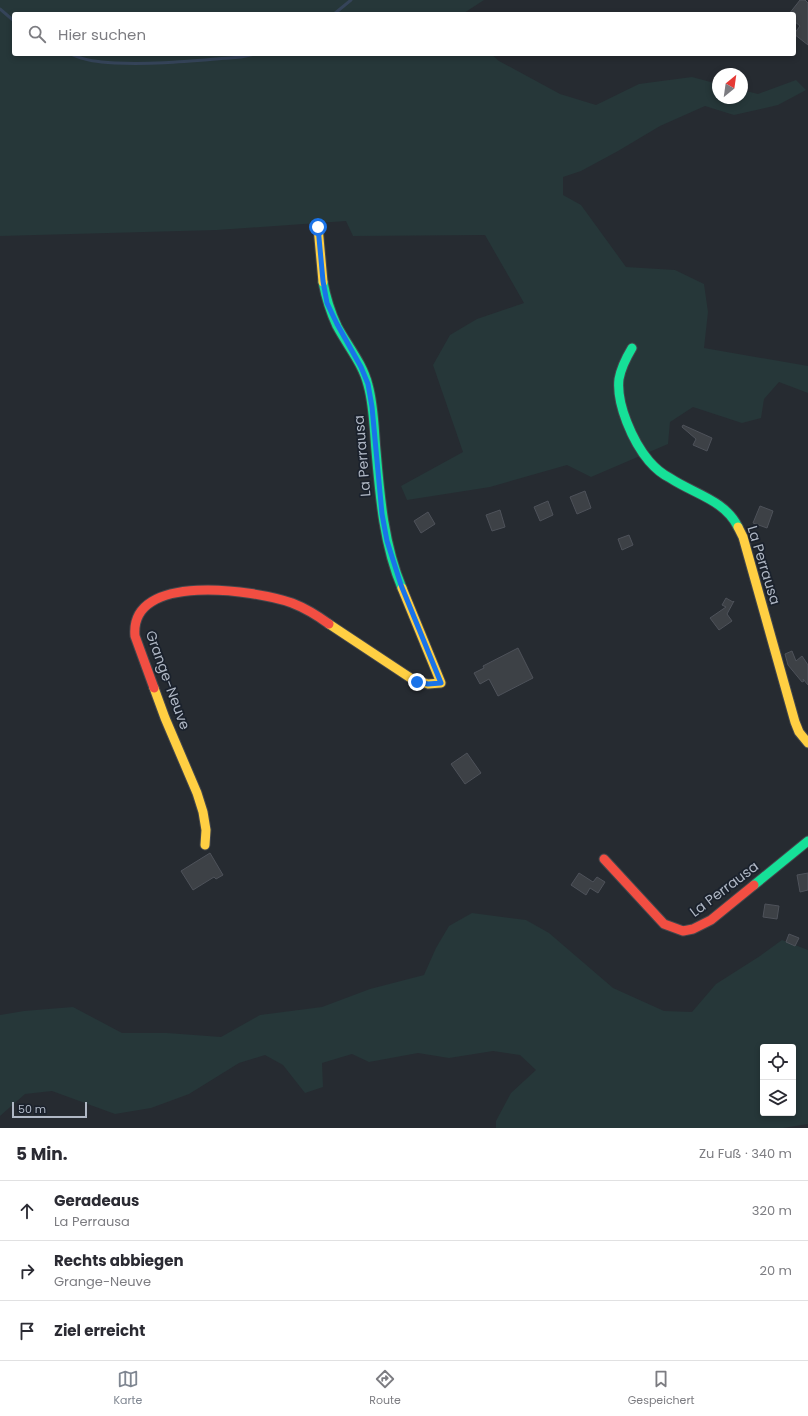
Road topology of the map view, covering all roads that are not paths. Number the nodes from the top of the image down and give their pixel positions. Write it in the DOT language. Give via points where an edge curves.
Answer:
graph roads {
  1 [pos="318,227"];
  2 [pos="632,348"];
  3 [pos="441,683"];
  4 [pos="808,743"];
  5 [pos="808,841"];
  6 [pos="205,845"];
  7 [pos="604,860"];
  1 -- 3 [label="street, La Perrausa" via="327,303 368,384 387,541 401,585"];
  2 -- 4 [label="street, La Perrausa" via="620,372 618,389 633,435 642,453 656,468 666,476 720,504 735,520 743,537 795,722"];
  3 -- 6 [label="street, Grange-Neuve" via="417,682 314,614 282,600 228,592 192,591 172,593 150,602 135,619 135,636 200,803 207,832"];
  5 -- 7 [label="street, La Perrausa" via="711,920 687,931 676,930 664,924"];
}
